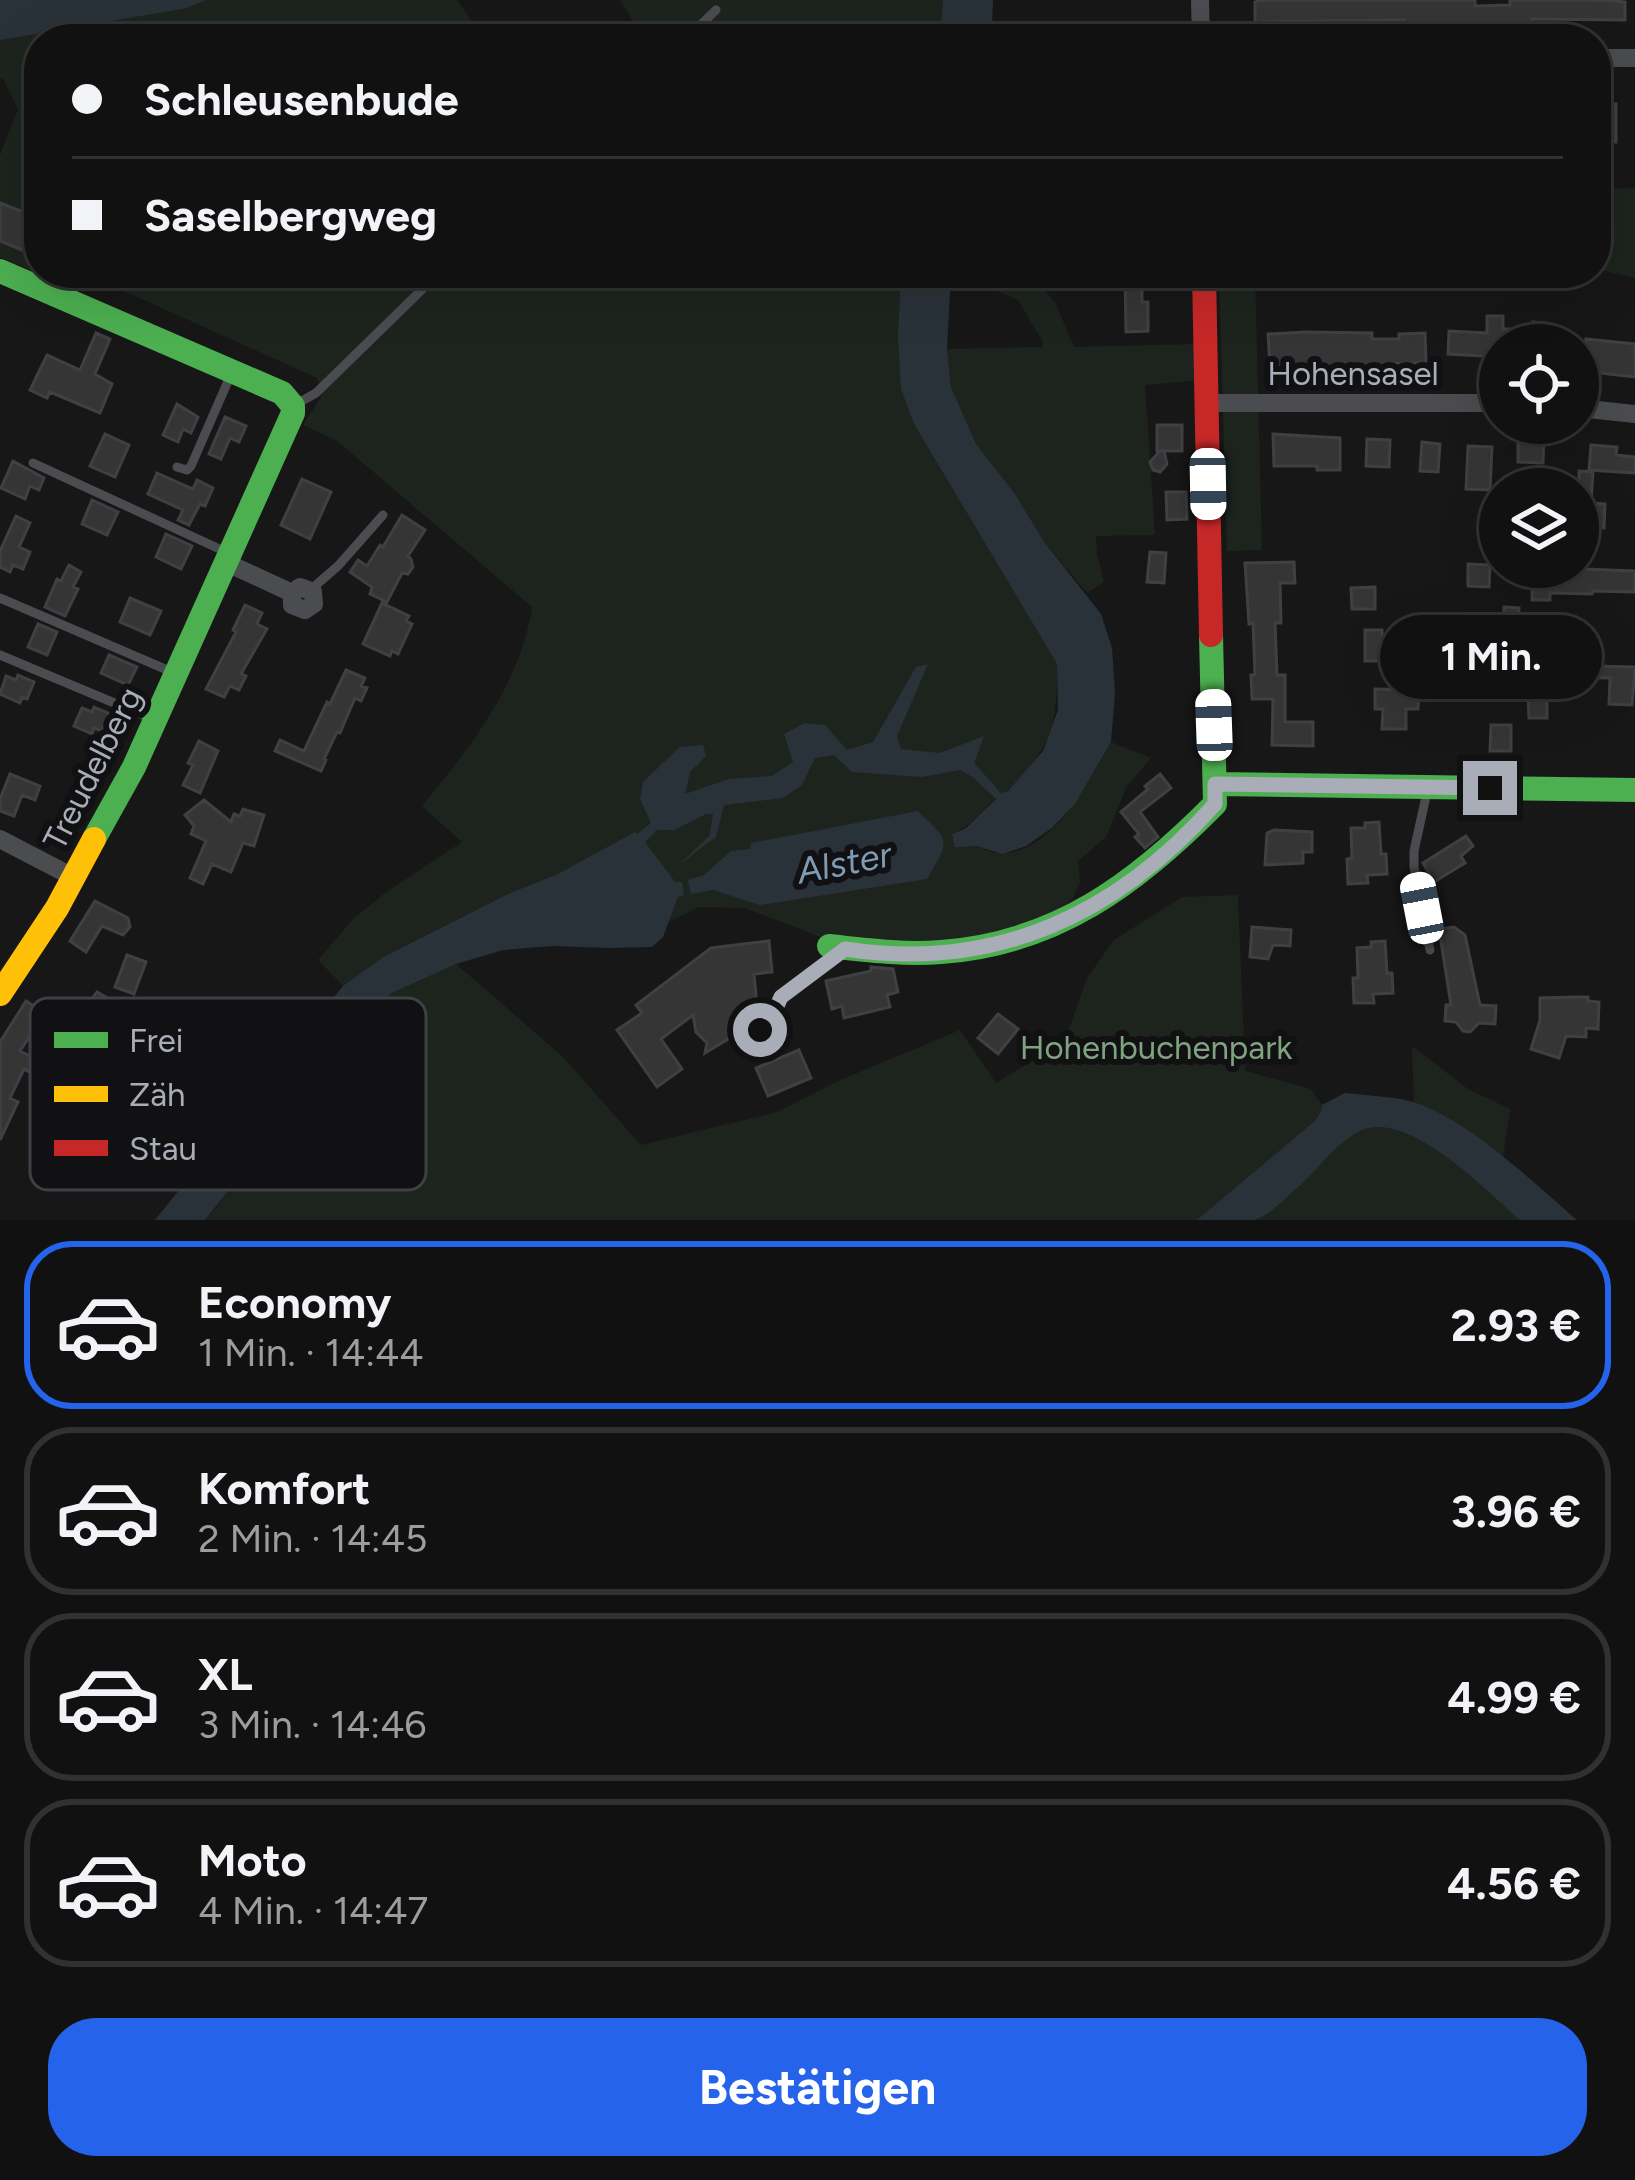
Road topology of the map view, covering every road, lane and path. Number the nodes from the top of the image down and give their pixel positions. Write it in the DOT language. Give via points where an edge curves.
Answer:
graph roads {
  1 [pos="716,10"];
  2 [pos="702,24"];
  3 [pos="39,288"];
  4 [pos="424,288"];
  5 [pos="1204,288"];
  6 [pos="232,372"];
  7 [pos="1206,403"];
  8 [pos="1479,403"];
  9 [pos="292,406"];
  10 [pos="1599,410"];
  11 [pos="1635,414"];
  12 [pos="33,463"];
  13 [pos="177,466"];
  14 [pos="382,515"];
  15 [pos="229,558"];
  16 [pos="300,592"];
  17 [pos="0,598"];
  18 [pos="0,656"];
  19 [pos="176,674"];
  20 [pos="155,720"];
  21 [pos="1215,784"];
  22 [pos="1428,787"];
  23 [pos="1635,790"];
  24 [pos="0,839"];
  25 [pos="74,877"];
  26 [pos="837,947"];
  27 [pos="1430,950"];
  28 [pos="0,994"];
  29 [pos="760,1030"];
  1 -- 2 [label="lane"];
  3 -- 6 [label="street"];
  4 -- 9 [label="lane" via="316,393"];
  5 -- 7 [label="street"];
  6 -- 9 [label="street" via="282,393"];
  6 -- 13 [label="lane" via="191,466"];
  7 -- 8 [label="street, Hohensasel"];
  7 -- 21 [label="street"];
  9 -- 15 [label="street, Treudelberg"];
  10 -- 11 [label="street"];
  12 -- 15 [label="lane"];
  14 -- 16 [label="lane" via="338,566"];
  15 -- 16 [label="street"];
  15 -- 19 [label="street, Treudelberg"];
  17 -- 19 [label="lane"];
  18 -- 20 [label="lane"];
  19 -- 20 [label="street, Treudelberg"];
  20 -- 25 [label="street, Treudelberg"];
  21 -- 22 [label="street"];
  21 -- 26 [label="street" via="1215,804 1175,844 1064,923 932,954"];
  22 -- 23 [label="street"];
  22 -- 27 [label="lane" via="1414,867"];
  24 -- 25 [label="street"];
  25 -- 28 [label="street, Treudelberg"];
  26 -- 29 [label="lane" via="781,997"];
}
